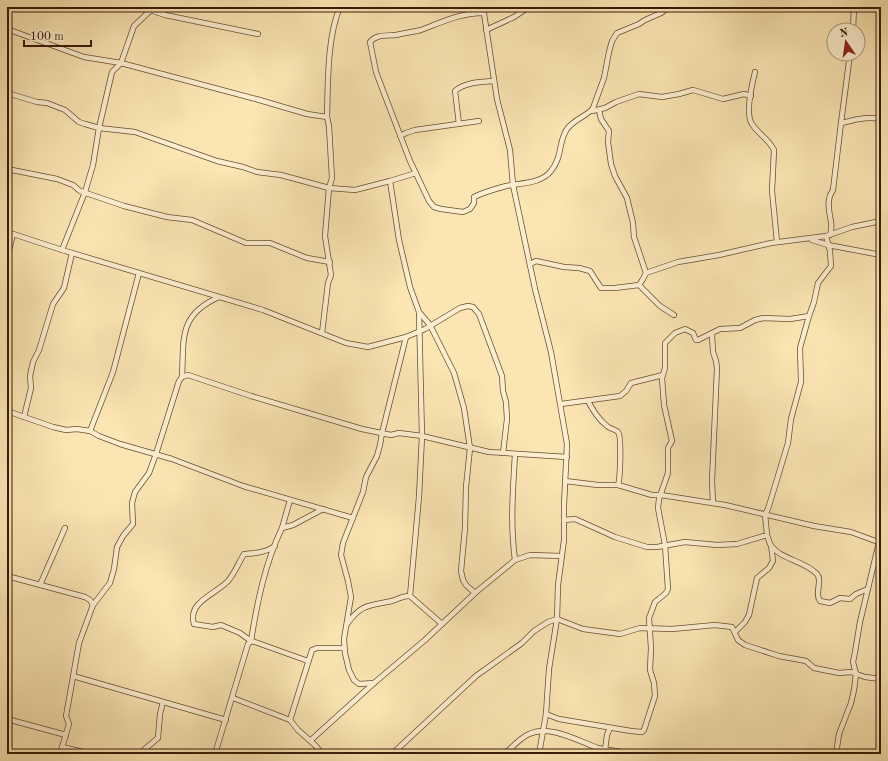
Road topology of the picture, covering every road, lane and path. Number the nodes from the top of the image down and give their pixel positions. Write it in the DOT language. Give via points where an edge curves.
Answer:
graph roads {
  1 [pos="141,7"];
  2 [pos="173,7"];
  3 [pos="340,7"];
  4 [pos="483,7"];
  5 [pos="529,7"];
  6 [pos="670,7"];
  7 [pos="854,7"];
  8 [pos="151,10"];
  9 [pos="484,13"];
  10 [pos="159,14"];
  11 [pos="853,22"];
  12 [pos="7,30"];
  13 [pos="486,30"];
  14 [pos="258,34"];
  15 [pos="111,61"];
  16 [pos="849,62"];
  17 [pos="121,63"];
  18 [pos="112,72"];
  19 [pos="756,72"];
  20 [pos="494,81"];
  21 [pos="7,93"];
  22 [pos="751,96"];
  23 [pos="599,110"];
  24 [pos="592,111"];
  25 [pos="327,117"];
  26 [pos="881,119"];
  27 [pos="479,121"];
  28 [pos="841,123"];
  29 [pos="459,124"];
  30 [pos="99,128"];
  31 [pos="400,136"];
  32 [pos="7,169"];
  33 [pos="416,173"];
  34 [pos="390,182"];
  35 [pos="513,185"];
  36 [pos="329,188"];
  37 [pos="85,192"];
  38 [pos="881,221"];
  39 [pos="7,232"];
  40 [pos="13,234"];
  41 [pos="828,236"];
  42 [pos="809,239"];
  43 [pos="777,242"];
  44 [pos="828,245"];
  45 [pos="62,250"];
  46 [pos="72,253"];
  47 [pos="881,255"];
  48 [pos="7,258"];
  49 [pos="330,262"];
  50 [pos="530,264"];
  51 [pos="139,273"];
  52 [pos="646,273"];
  53 [pos="639,285"];
  54 [pos="219,297"];
  55 [pos="419,312"];
  56 [pos="674,315"];
  57 [pos="809,316"];
  58 [pos="430,325"];
  59 [pos="420,331"];
  60 [pos="322,333"];
  61 [pos="712,335"];
  62 [pos="406,337"];
  63 [pos="663,375"];
  64 [pos="182,377"];
  65 [pos="588,401"];
  66 [pos="560,404"];
  67 [pos="7,411"];
  68 [pos="24,417"];
  69 [pos="90,431"];
  70 [pos="382,433"];
  71 [pos="422,436"];
  72 [pos="470,448"];
  73 [pos="503,453"];
  74 [pos="156,454"];
  75 [pos="515,454"];
  76 [pos="567,457"];
  77 [pos="565,481"];
  78 [pos="618,485"];
  79 [pos="661,495"];
  80 [pos="290,500"];
  81 [pos="713,503"];
  82 [pos="323,509"];
  83 [pos="765,514"];
  84 [pos="353,518"];
  85 [pos="564,520"];
  86 [pos="65,528"];
  87 [pos="282,528"];
  88 [pos="881,534"];
  89 [pos="767,535"];
  90 [pos="880,543"];
  91 [pos="665,545"];
  92 [pos="771,545"];
  93 [pos="275,546"];
  94 [pos="562,556"];
  95 [pos="515,560"];
  96 [pos="7,576"];
  97 [pos="40,585"];
  98 [pos="868,589"];
  99 [pos="475,593"];
  100 [pos="410,596"];
  101 [pos="93,605"];
  102 [pos="557,619"];
  103 [pos="442,624"];
  104 [pos="346,626"];
  105 [pos="649,629"];
  106 [pos="735,632"];
  107 [pos="251,641"];
  108 [pos="344,648"];
  109 [pos="308,661"];
  110 [pos="856,674"];
  111 [pos="73,676"];
  112 [pos="881,679"];
  113 [pos="374,683"];
  114 [pos="233,698"];
  115 [pos="163,702"];
  116 [pos="546,714"];
  117 [pos="7,719"];
  118 [pos="226,720"];
  119 [pos="290,720"];
  120 [pos="610,728"];
  121 [pos="543,731"];
  122 [pos="66,734"];
  123 [pos="311,740"];
  124 [pos="62,747"];
  125 [pos="605,750"];
  126 [pos="623,752"];
  127 [pos="60,754"];
  128 [pos="92,754"];
  129 [pos="139,754"];
  130 [pos="215,754"];
  131 [pos="322,754"];
  132 [pos="392,754"];
  133 [pos="505,754"];
  134 [pos="539,754"];
  135 [pos="836,754"];
  1 -- 8 [label="street"];
  2 -- 10 [label="street"];
  3 -- 25 [label="street" via="331,34"];
  4 -- 9 [label="street"];
  5 -- 13 [label="street"];
  6 -- 24 [label="street" via="617,33 612,41 604,78"];
  7 -- 11 [label="street"];
  8 -- 10 [label="street"];
  8 -- 17 [label="street" via="134,26"];
  9 -- 13 [label="street"];
  9 -- 31 [label="street" via="469,13 420,30 378,36 370,42 376,72"];
  10 -- 14 [label="street"];
  12 -- 15 [label="street" via="84,57"];
  13 -- 20 [label="street"];
  15 -- 17 [label="street"];
  15 -- 18 [label="street"];
  16 -- 28 [label="street"];
  17 -- 18 [label="street"];
  17 -- 25 [label="street" via="307,114"];
  18 -- 30 [label="street"];
  19 -- 22 [label="street"];
  20 -- 29 [label="street" via="466,84 455,91"];
  20 -- 35 [label="street" via="510,150"];
  21 -- 30 [label="street" via="47,103 65,110 79,122"];
  22 -- 23 [label="street" via="744,94 723,99 693,90 662,97 639,94"];
  22 -- 43 [label="street" via="749,114 752,125 772,144 774,150 772,191"];
  23 -- 24 [label="street"];
  23 -- 52 [label="street" via="601,119 609,131 611,164 627,198 634,237"];
  24 -- 35 [label="street" via="576,120 566,130 561,141 561,152 550,173 534,181"];
  25 -- 36 [label="street" via="332,178"];
  26 -- 28 [label="street" via="866,117"];
  27 -- 29 [label="street"];
  28 -- 41 [label="street" via="833,190 829,196 831,224"];
  29 -- 31 [label="street" via="415,130"];
  30 -- 36 [label="street" via="134,132 217,162"];
  30 -- 37 [label="street" via="93,165"];
  31 -- 33 [label="street"];
  32 -- 37 [label="street" via="57,179"];
  33 -- 34 [label="street"];
  33 -- 35 [label="street" via="429,201 441,210 463,212 470,209 474,197"];
  34 -- 36 [label="street" via="355,190"];
  34 -- 55 [label="street" via="399,240"];
  35 -- 50 [label="street"];
  36 -- 49 [label="street" via="325,236"];
  37 -- 45 [label="street"];
  37 -- 49 [label="street" via="124,206 167,217 192,220 246,243 270,243 307,258"];
  38 -- 41 [label="street" via="852,227"];
  39 -- 40 [label="street"];
  40 -- 45 [label="street"];
  40 -- 48 [label="street"];
  41 -- 42 [label="street"];
  41 -- 44 [label="street"];
  42 -- 43 [label="street"];
  42 -- 44 [label="street"];
  43 -- 52 [label="street" via="678,262"];
  44 -- 47 [label="street"];
  44 -- 57 [label="street" via="831,266 818,283"];
  45 -- 46 [label="street"];
  46 -- 51 [label="street"];
  46 -- 68 [label="street" via="64,288 53,304 33,362 31,388"];
  49 -- 60 [label="street" via="331,275"];
  50 -- 53 [label="street" via="536,261 583,269 591,273 603,289"];
  50 -- 66 [label="street" via="551,352"];
  51 -- 54 [label="street"];
  51 -- 69 [label="street" via="113,372"];
  52 -- 53 [label="street"];
  53 -- 56 [label="street"];
  54 -- 60 [label="street" via="263,310"];
  54 -- 64 [label="street" via="206,303 190,318 182,345"];
  55 -- 58 [label="street"];
  55 -- 59 [label="street"];
  57 -- 61 [label="street" via="790,319 763,318 740,328 720,329"];
  57 -- 83 [label="street" via="800,348 802,382 788,443"];
  58 -- 59 [label="street"];
  58 -- 72 [label="street" via="454,374 464,408"];
  58 -- 73 [label="street" via="468,306 473,307 479,314 502,376 507,419"];
  59 -- 62 [label="street"];
  59 -- 71 [label="street"];
  60 -- 62 [label="street" via="346,343 368,347"];
  61 -- 63 [label="street" via="696,340 693,332 685,329 675,333 665,343 666,368"];
  61 -- 81 [label="street" via="717,364"];
  62 -- 70 [label="street"];
  63 -- 65 [label="street" via="631,383 623,395"];
  63 -- 79 [label="street" via="664,405 672,441 668,448 668,473"];
  64 -- 70 [label="street" via="188,375 250,396"];
  64 -- 74 [label="street" via="177,385"];
  65 -- 66 [label="street"];
  65 -- 78 [label="street" via="597,416 620,436"];
  66 -- 76 [label="street"];
  67 -- 68 [label="street"];
  68 -- 69 [label="street" via="66,430"];
  69 -- 74 [label="street" via="120,444"];
  70 -- 71 [label="street"];
  70 -- 84 [label="street" via="377,456 366,477"];
  71 -- 72 [label="street"];
  71 -- 100 [label="street"];
  72 -- 73 [label="street"];
  72 -- 99 [label="street" via="461,571 466,585"];
  73 -- 75 [label="street"];
  74 -- 80 [label="street" via="243,486"];
  74 -- 101 [label="street" via="149,473 135,492 132,503 133,524 117,547 110,583"];
  75 -- 76 [label="street"];
  75 -- 95 [label="street" via="512,496 512,540"];
  76 -- 77 [label="street"];
  77 -- 78 [label="street"];
  77 -- 85 [label="street"];
  78 -- 79 [label="street" via="652,495"];
  79 -- 81 [label="street"];
  79 -- 91 [label="street" via="658,508"];
  80 -- 82 [label="street"];
  80 -- 87 [label="street"];
  81 -- 83 [label="street"];
  82 -- 84 [label="street"];
  82 -- 87 [label="street"];
  83 -- 89 [label="street"];
  83 -- 90 [label="street" via="851,532"];
  84 -- 104 [label="street" via="341,555 351,597"];
  85 -- 91 [label="street" via="576,518 615,537 647,546"];
  85 -- 94 [label="street"];
  86 -- 97 [label="street"];
  87 -- 93 [label="street"];
  88 -- 90 [label="street"];
  89 -- 91 [label="street" via="737,544 685,542"];
  89 -- 92 [label="street"];
  90 -- 98 [label="street"];
  91 -- 105 [label="street" via="668,589 653,606"];
  92 -- 98 [label="street" via="817,574 817,597 822,602 830,603 840,598 850,599"];
  92 -- 106 [label="street" via="773,561 770,568 757,578 749,615"];
  93 -- 107 [label="street" via="256,605"];
  93 -- 107 [label="street" via="259,553 244,554 228,581 200,601 192,618 194,624 213,627 221,625"];
  94 -- 95 [label="street" via="530,555"];
  94 -- 102 [label="street"];
  95 -- 99 [label="street"];
  96 -- 97 [label="street"];
  97 -- 101 [label="street" via="85,598"];
  98 -- 110 [label="street" via="853,662"];
  99 -- 103 [label="street"];
  100 -- 103 [label="street"];
  100 -- 104 [label="street" via="363,607"];
  101 -- 111 [label="street" via="79,643"];
  102 -- 105 [label="street" via="582,629 615,634"];
  102 -- 116 [label="street" via="549,669"];
  102 -- 132 [label="street" via="534,631 522,643 476,676"];
  103 -- 113 [label="street"];
  104 -- 108 [label="street"];
  105 -- 106 [label="street" via="672,630 721,625 732,627"];
  105 -- 120 [label="street" via="650,670 655,696 644,730 635,732"];
  106 -- 110 [label="street" via="738,640 754,648 782,657 806,660 814,668"];
  107 -- 109 [label="street"];
  107 -- 114 [label="street"];
  108 -- 109 [label="street" via="317,648 312,650"];
  108 -- 113 [label="street" via="354,680 359,684"];
  109 -- 119 [label="street"];
  110 -- 112 [label="street"];
  110 -- 135 [label="street" via="851,703 839,734"];
  111 -- 115 [label="street"];
  111 -- 122 [label="street" via="66,716 69,724"];
  113 -- 123 [label="street"];
  114 -- 118 [label="street"];
  114 -- 119 [label="street"];
  115 -- 118 [label="street"];
  115 -- 129 [label="street" via="158,738"];
  116 -- 120 [label="street"];
  116 -- 121 [label="street"];
  117 -- 122 [label="street"];
  118 -- 130 [label="street"];
  119 -- 123 [label="street"];
  120 -- 125 [label="street"];
  121 -- 125 [label="street" via="563,734"];
  121 -- 133 [label="street" via="529,734 519,740"];
  121 -- 134 [label="street"];
  122 -- 124 [label="street"];
  123 -- 131 [label="street"];
  124 -- 127 [label="street"];
  124 -- 128 [label="street"];
  125 -- 126 [label="street"];
}
